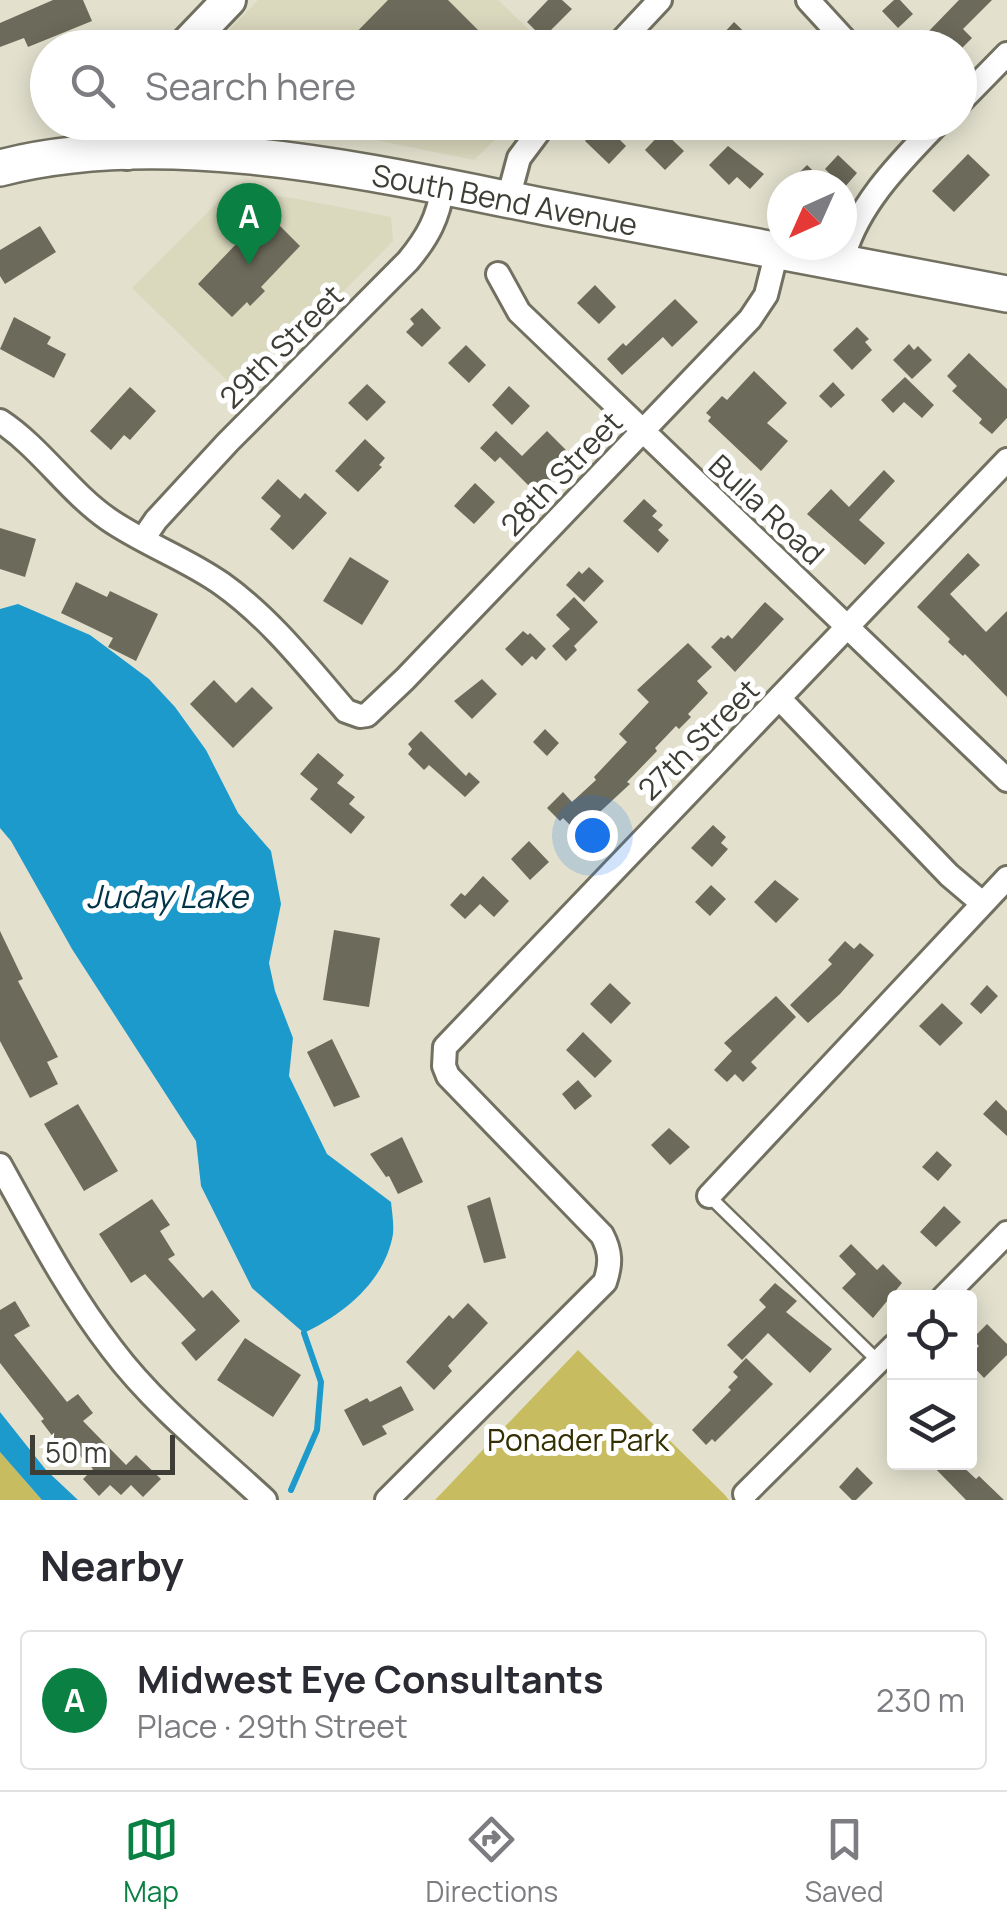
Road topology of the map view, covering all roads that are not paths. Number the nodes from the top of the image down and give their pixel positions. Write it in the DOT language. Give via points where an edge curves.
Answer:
graph roads {
  1 [pos="229,0"];
  2 [pos="660,0"];
  3 [pos="808,0"];
  4 [pos="200,30"];
  5 [pos="632,30"];
  6 [pos="836,30"];
  7 [pos="1007,54"];
  8 [pos="977,85"];
  9 [pos="123,140"];
  10 [pos="144,140"];
  11 [pos="532,140"];
  12 [pos="920,140"];
  13 [pos="0,168"];
  14 [pos="444,187"];
  15 [pos="508,200"];
  16 [pos="767,249"];
  17 [pos="775,260"];
  18 [pos="826,260"];
  19 [pos="842,263"];
  20 [pos="498,274"];
  21 [pos="1007,294"];
  22 [pos="0,421"];
  23 [pos="642,431"];
  24 [pos="1007,460"];
  25 [pos="143,539"];
  26 [pos="847,625"];
  27 [pos="780,699"];
  28 [pos="1007,780"];
  29 [pos="1007,878"];
  30 [pos="982,903"];
  31 [pos="0,1164"];
  32 [pos="709,1196"];
  33 [pos="1007,1233"];
  34 [pos="951,1290"];
  35 [pos="887,1354"];
  36 [pos="745,1494"];
  37 [pos="265,1500"];
  38 [pos="387,1500"];
  1 -- 4 [label="street"];
  2 -- 5 [label="street"];
  3 -- 6 [label="street"];
  7 -- 8 [label="street"];
  9 -- 13 [label="main road, South Bend Avenue" via="79,156"];
  10 -- 14 [label="main road, South Bend Avenue"];
  11 -- 15 [label="street" via="519,158"];
  12 -- 19 [label="street" via="861,214"];
  14 -- 15 [label="main road, South Bend Avenue"];
  14 -- 25 [label="street, 29th Street" via="427,239"];
  15 -- 16 [label="main road, South Bend Avenue"];
  17 -- 23 [label="street, 28th Street" via="766,295 750,320"];
  18 -- 19 [label="main road, South Bend Avenue"];
  19 -- 21 [label="main road, South Bend Avenue"];
  20 -- 23 [label="street, Bulla Road" via="519,312"];
  22 -- 25 [label="street" via="89,504"];
  23 -- 25 [label="street, 28th Street" via="405,679 360,716 346,710 244,601"];
  23 -- 26 [label="street, Bulla Road"];
  24 -- 26 [label="street, 27th Street"];
  26 -- 27 [label="street, 27th Street"];
  26 -- 28 [label="street, Bulla Road"];
  27 -- 30 [label="street"];
  27 -- 38 [label="street, 27th Street" via="443,1054 448,1076 607,1245 610,1268 605,1282"];
  29 -- 30 [label="street"];
  30 -- 32 [label="street"];
  31 -- 37 [label="street" via="59,1272 113,1351"];
  32 -- 35 [label="lane"];
  33 -- 34 [label="street"];
  35 -- 36 [label="street"];
}
